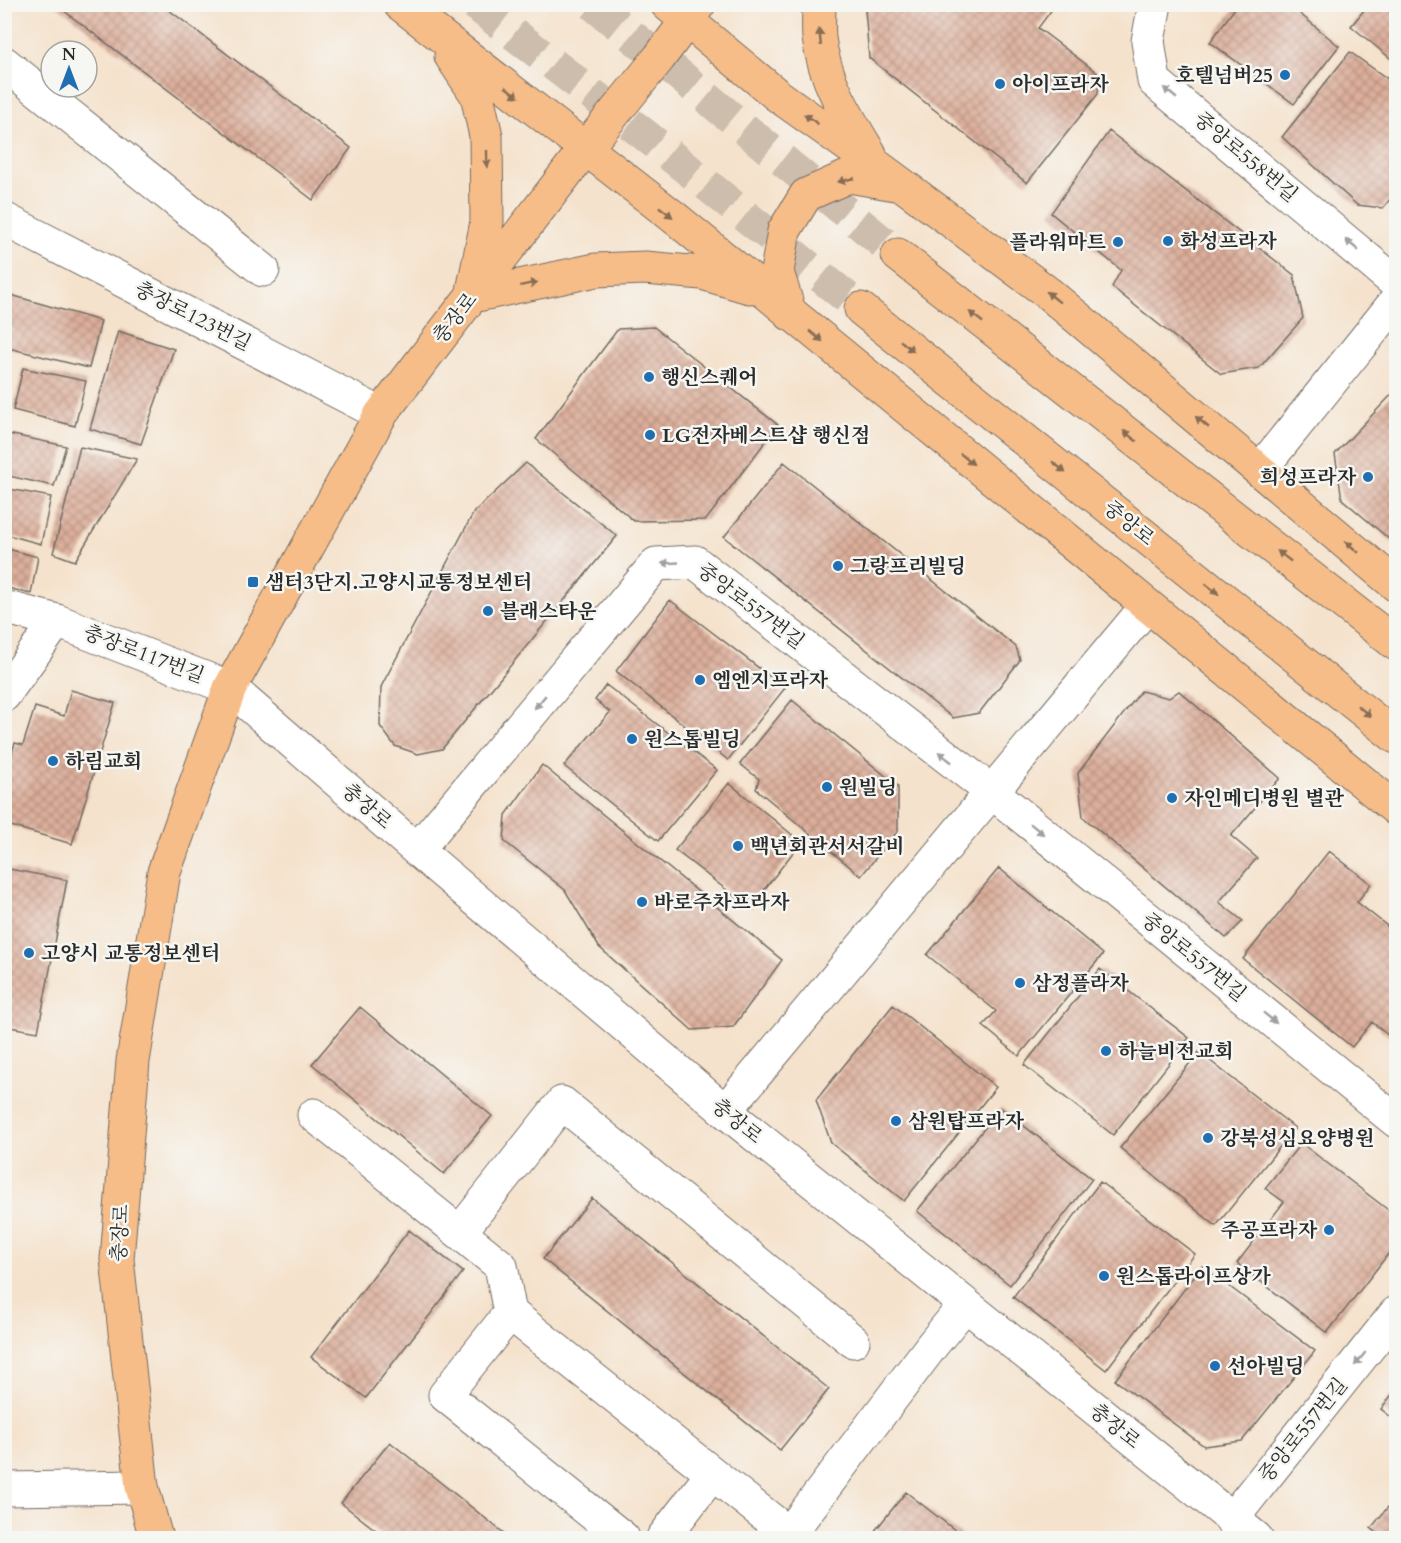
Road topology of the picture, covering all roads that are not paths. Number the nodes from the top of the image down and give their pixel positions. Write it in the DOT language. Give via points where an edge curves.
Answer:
graph roads {
  1 [pos="400,4"];
  2 [pos="819,4"];
  3 [pos="1155,4"];
  4 [pos="684,10"];
  5 [pos="433,32"];
  6 [pos="4,63"];
  7 [pos="585,149"];
  8 [pos="877,166"];
  9 [pos="903,185"];
  10 [pos="4,219"];
  11 [pos="898,255"];
  12 [pos="264,270"];
  13 [pos="1396,283"];
  14 [pos="762,291"];
  15 [pos="472,296"];
  16 [pos="1396,301"];
  17 [pos="861,309"];
  18 [pos="789,314"];
  19 [pos="381,414"];
  20 [pos="1260,470"];
  21 [pos="1396,585"];
  22 [pos="1147,606"];
  23 [pos="4,607"];
  24 [pos="57,621"];
  25 [pos="1396,644"];
  26 [pos="230,688"];
  27 [pos="4,694"];
  28 [pos="1396,737"];
  29 [pos="992,792"];
  30 [pos="1396,809"];
  31 [pos="417,850"];
  32 [pos="725,1111"];
  33 [pos="314,1115"];
  34 [pos="1396,1121"];
  35 [pos="460,1232"];
  36 [pos="965,1305"];
  37 [pos="510,1313"];
  38 [pos="1396,1313"];
  39 [pos="852,1341"];
  40 [pos="712,1474"];
  41 [pos="142,1486"];
  42 [pos="4,1489"];
  43 [pos="1243,1529"];
  44 [pos="790,1537"];
  45 [pos="156,1539"];
  46 [pos="623,1539"];
  47 [pos="663,1539"];
  1 -- 5 [label="main road"];
  8 -- 2 [label="main road, one-way" via="830,80 819,39"];
  13 -- 3 [label="street, 중앙로558번길, one-way" via="1155,81 1148,40"];
  4 -- 7 [label="main road, 충장로" via="659,58"];
  8 -- 4 [label="main road, one-way" via="777,95"];
  5 -- 7 [label="main road, one-way"];
  5 -- 15 [label="main road, one-way" via="477,95 486,136 487,222"];
  6 -- 12 [label="street"];
  7 -- 14 [label="main road, one-way"];
  7 -- 15 [label="main road, 충장로"];
  8 -- 9 [label="main road"];
  9 -- 18 [label="main road, one-way" via="849,176 806,195 784,231 777,272"];
  20 -- 9 [label="main road, one-way" via="1048,293"];
  10 -- 19 [label="street, 충장로123번길"];
  25 -- 11 [label="main road, one-way"];
  15 -- 14 [label="main road, one-way" via="596,270 645,268 702,273"];
  14 -- 18 [label="main road"];
  15 -- 19 [label="main road, 충장로"];
  16 -- 20 [label="street"];
  17 -- 28 [label="main road, 중앙로, one-way"];
  18 -- 22 [label="main road, one-way"];
  19 -- 26 [label="main road, 충장로"];
  21 -- 20 [label="main road, one-way"];
  22 -- 29 [label="street"];
  22 -- 30 [label="main road"];
  23 -- 24 [label="street, 충장로117번길"];
  24 -- 26 [label="street, 충장로117번길"];
  24 -- 27 [label="street"];
  26 -- 31 [label="street, 충장로"];
  26 -- 41 [label="main road, 충장로" via="164,872 133,1061 117,1259"];
  29 -- 31 [label="street, 중앙로557번길, one-way" via="694,562 656,564"];
  29 -- 32 [label="street"];
  29 -- 34 [label="street, 중앙로557번길, one-way"];
  31 -- 32 [label="street, 충장로"];
  32 -- 36 [label="street, 충장로"];
  33 -- 35 [label="street"];
  35 -- 37 [label="street" via="501,1266"];
  35 -- 39 [label="street" via="562,1103"];
  36 -- 43 [label="street, 충장로"];
  36 -- 44 [label="street"];
  37 -- 40 [label="street"];
  37 -- 46 [label="street" via="445,1395"];
  38 -- 43 [label="street, 중앙로557번길, one-way"];
  40 -- 44 [label="street"];
  40 -- 47 [label="street"];
  41 -- 42 [label="street"];
  41 -- 45 [label="main road, 충장로"];
}
